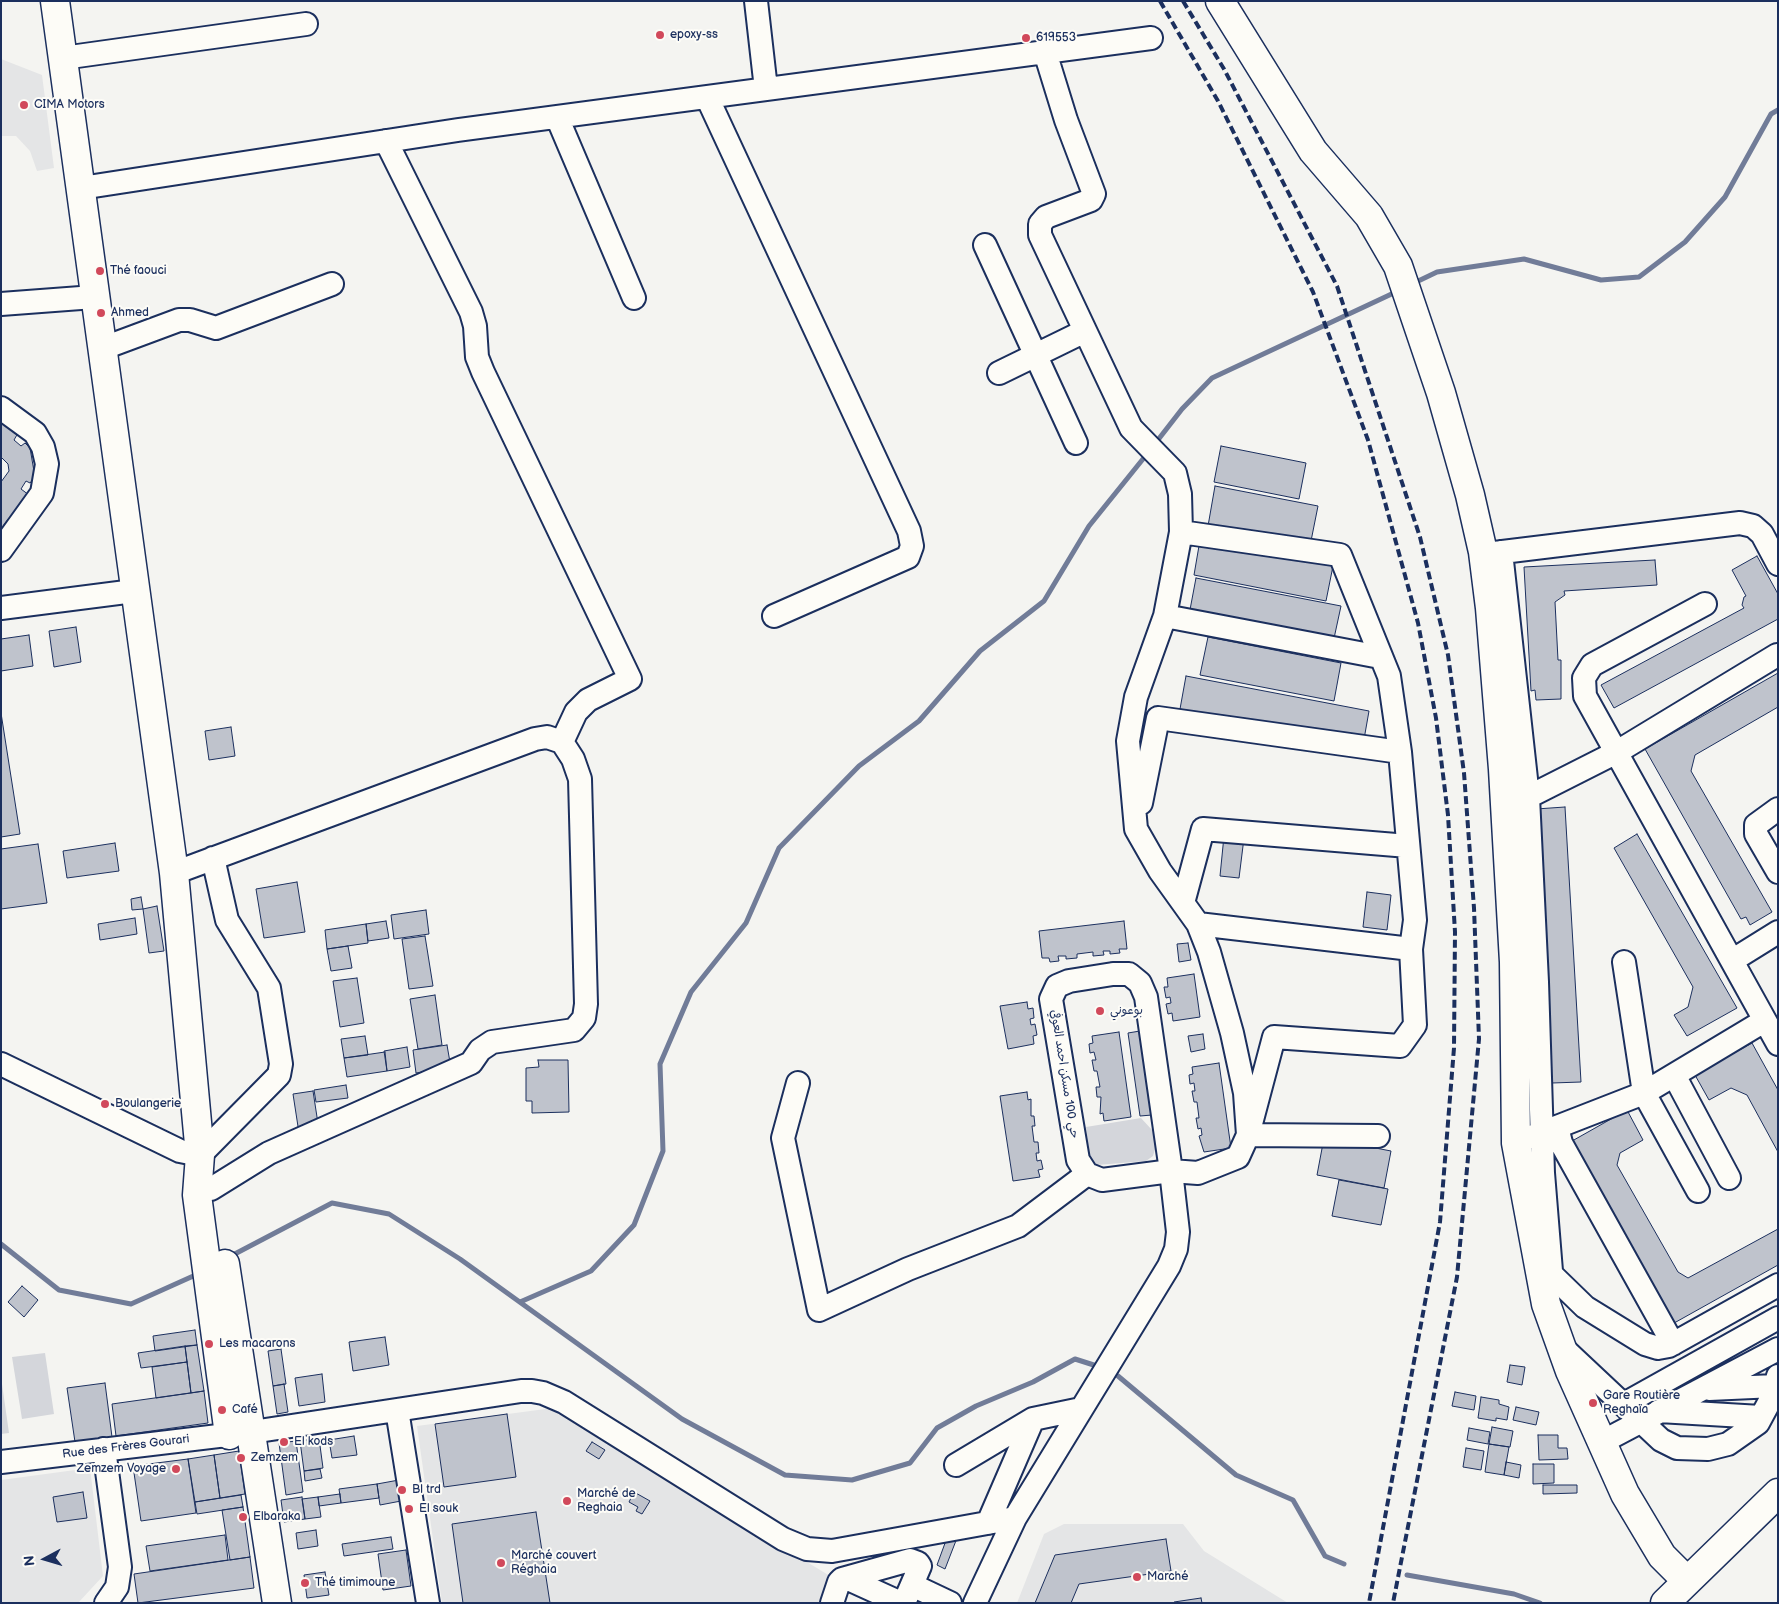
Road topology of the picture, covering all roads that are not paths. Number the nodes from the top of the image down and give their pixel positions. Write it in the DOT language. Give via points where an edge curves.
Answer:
graph roads {
  1 [pos="55,1"];
  2 [pos="756,1"];
  3 [pos="1224,3"];
  4 [pos="306,24"];
  5 [pos="1151,38"];
  6 [pos="1045,52"];
  7 [pos="63,58"];
  8 [pos="766,89"];
  9 [pos="707,97"];
  10 [pos="557,117"];
  11 [pos="386,140"];
  12 [pos="81,188"];
  13 [pos="985,245"];
  14 [pos="332,284"];
  15 [pos="94,297"];
  16 [pos="634,298"];
  17 [pos="1,304"];
  18 [pos="1085,331"];
  19 [pos="101,349"];
  20 [pos="1036,355"];
  21 [pos="999,373"];
  22 [pos="1,408"];
  23 [pos="1076,443"];
  24 [pos="1181,532"];
  25 [pos="1,550"];
  26 [pos="1492,553"];
  27 [pos="1778,564"];
  28 [pos="134,591"];
  29 [pos="1705,604"];
  30 [pos="1,608"];
  31 [pos="774,616"];
  32 [pos="1165,616"];
  33 [pos="1777,654"];
  34 [pos="1380,657"];
  35 [pos="562,742"];
  36 [pos="1400,752"];
  37 [pos="1617,752"];
  38 [pos="1528,797"];
  39 [pos="1778,810"];
  40 [pos="1136,829"];
  41 [pos="1408,846"];
  42 [pos="213,858"];
  43 [pos="1775,859"];
  44 [pos="174,873"];
  45 [pos="1183,903"];
  46 [pos="1198,924"];
  47 [pos="1778,932"];
  48 [pos="1411,949"];
  49 [pos="1733,960"];
  50 [pos="1624,962"];
  51 [pos="1764,1021"];
  52 [pos="1778,1044"];
  53 [pos="1,1064"];
  54 [pos="1674,1075"];
  55 [pos="798,1083"];
  56 [pos="1644,1093"];
  57 [pos="1550,1130"];
  58 [pos="1248,1134"];
  59 [pos="1378,1136"];
  60 [pos="1516,1143"];
  61 [pos="200,1155"];
  62 [pos="1171,1171"];
  63 [pos="1087,1174"];
  64 [pos="1729,1178"];
  65 [pos="211,1189"];
  66 [pos="1698,1191"];
  67 [pos="210,1227"];
  68 [pos="1551,1274"];
  69 [pos="1778,1285"];
  70 [pos="1546,1304"];
  71 [pos="1778,1318"];
  72 [pos="1673,1344"];
  73 [pos="1564,1349"];
  74 [pos="1778,1349"];
  75 [pos="1776,1381"];
  76 [pos="1701,1389"];
  77 [pos="1087,1400"];
  78 [pos="1624,1404"];
  79 [pos="397,1410"];
  80 [pos="1651,1416"];
  81 [pos="1761,1417"];
  82 [pos="1033,1419"];
  83 [pos="240,1434"];
  84 [pos="1602,1442"];
  85 [pos="104,1449"];
  86 [pos="1,1462"];
  87 [pos="956,1465"];
  88 [pos="1778,1493"];
  89 [pos="1015,1518"];
  90 [pos="988,1523"];
  91 [pos="846,1578"];
  92 [pos="1687,1581"];
  93 [pos="906,1597"];
  94 [pos="106,1603"];
  95 [pos="277,1603"];
  96 [pos="428,1603"];
  97 [pos="832,1603"];
  98 [pos="950,1603"];
  99 [pos="976,1603"];
  100 [pos="1665,1603"];
  1 -- 7 [label="main road"];
  2 -- 8 [label="street"];
  3 -- 26 [label="main road" via="1313,151 1369,216 1398,266 1441,393 1470,495"];
  4 -- 7 [label="street"];
  5 -- 6 [label="street"];
  6 -- 8 [label="street"];
  6 -- 18 [label="street" via="1094,194 1091,200 1046,217 1040,224 1040,235"];
  7 -- 12 [label="main road"];
  8 -- 9 [label="street"];
  9 -- 10 [label="street"];
  9 -- 31 [label="street" via="905,522 912,546 908,557"];
  10 -- 11 [label="street"];
  10 -- 16 [label="street"];
  11 -- 12 [label="street"];
  11 -- 35 [label="street" via="471,312 482,372 630,679 588,700 576,712"];
  12 -- 15 [label="main road"];
  13 -- 20 [label="street"];
  14 -- 19 [label="street" via="216,328 179,320"];
  15 -- 17 [label="street"];
  15 -- 19 [label="main road"];
  18 -- 20 [label="street"];
  18 -- 24 [label="street" via="1131,428 1175,473 1180,494"];
  19 -- 28 [label="main road"];
  20 -- 21 [label="street"];
  20 -- 23 [label="street"];
  22 -- 25 [label="street" via="35,433 47,464 42,493"];
  24 -- 32 [label="street"];
  24 -- 34 [label="street" via="1340,556"];
  26 -- 27 [label="street" via="1740,523 1753,526 1762,534"];
  26 -- 38 [label="street"];
  26 -- 60 [label="main road" via="1490,608 1514,962"];
  28 -- 30 [label="street"];
  28 -- 44 [label="main road"];
  29 -- 37 [label="street" via="1592,664 1584,678 1585,696"];
  32 -- 34 [label="street"];
  32 -- 40 [label="street" via="1136,697 1128,741"];
  33 -- 37 [label="street"];
  34 -- 36 [label="street" via="1389,676"];
  35 -- 42 [label="street" via="547,737 535,739"];
  35 -- 65 [label="street" via="580,779 584,1018 574,1030 492,1042 480,1050 471,1063 269,1153"];
  36 -- 40 [label="street" via="1158,718"];
  36 -- 41 [label="street"];
  37 -- 38 [label="street"];
  37 -- 49 [label="street"];
  38 -- 57 [label="street"];
  39 -- 43 [label="street" via="1756,825 1756,834"];
  40 -- 45 [label="street"];
  41 -- 45 [label="street" via="1203,828"];
  41 -- 48 [label="street" via="1415,920"];
  42 -- 44 [label="street"];
  42 -- 61 [label="street" via="227,920 269,988 280,1064 279,1075"];
  44 -- 61 [label="main road"];
  45 -- 46 [label="street"];
  46 -- 48 [label="street"];
  46 -- 58 [label="street" via="1232,1033 1245,1093"];
  47 -- 49 [label="street"];
  48 -- 58 [label="street" via="1415,1025 1400,1046 1274,1037"];
  49 -- 51 [label="street"];
  50 -- 56 [label="street"];
  51 -- 52 [label="street"];
  51 -- 54 [label="street"];
  53 -- 61 [label="street" via="180,1151"];
  54 -- 56 [label="street"];
  54 -- 64 [label="street"];
  55 -- 63 [label="street" via="783,1138 820,1310 908,1269 1018,1226"];
  56 -- 57 [label="street"];
  56 -- 66 [label="street"];
  57 -- 60 [label="street"];
  57 -- 68 [label="street" via="1543,1173"];
  57 -- 72 [label="street" via="1561,1143"];
  58 -- 59 [label="street"];
  58 -- 62 [label="street" via="1238,1157 1198,1172"];
  60 -- 70 [label="main road"];
  61 -- 65 [label="main road"];
  61 -- 67 [label="main road" via="197,1186"];
  62 -- 63 [label="street" via="1102,1180"];
  62 -- 63 [label="street, حي 100 مسكن احمد العوفي" via="1146,997 1140,984 1129,974 1113,974 1069,981 1057,986 1051,999 1078,1160"];
  62 -- 77 [label="street" via="1178,1219 1176,1249 1169,1266"];
  65 -- 67 [label="main road"];
  67 -- 83 [label="main road"];
  68 -- 70 [label="street"];
  68 -- 72 [label="street" via="1585,1307 1620,1330 1658,1348"];
  69 -- 72 [label="street"];
  70 -- 73 [label="main road"];
  71 -- 78 [label="street"];
  73 -- 78 [label="street"];
  73 -- 84 [label="main road" via="1570,1371"];
  74 -- 76 [label="street"];
  75 -- 76 [label="street"];
  75 -- 81 [label="street" via="1772,1399"];
  76 -- 80 [label="street"];
  77 -- 82 [label="street"];
  77 -- 89 [label="street"];
  78 -- 80 [label="street"];
  79 -- 83 [label="street, Rue des Frères Gourari"];
  79 -- 90 [label="street, Rue des Frères Gourari" via="521,1391 554,1397 783,1539 807,1549 832,1551"];
  79 -- 96 [label="street"];
  80 -- 81 [label="street"];
  80 -- 81 [label="street" via="1661,1440 1677,1448 1708,1449 1728,1444 1758,1423"];
  80 -- 84 [label="street"];
  82 -- 87 [label="street"];
  82 -- 90 [label="street"];
  83 -- 85 [label="street, Rue des Frères Gourari"];
  83 -- 95 [label="main road"];
  84 -- 92 [label="main road" via="1625,1494 1662,1556"];
  85 -- 86 [label="street, Rue des Frères Gourari"];
  85 -- 94 [label="street" via="120,1567 117,1587"];
  88 -- 92 [label="main road"];
  89 -- 90 [label="street, Rue des Frères Gourari"];
  89 -- 99 [label="street"];
  91 -- 93 [label="street"];
  91 -- 93 [label="street" via="910,1560 920,1566"];
  91 -- 97 [label="street" via="839,1582"];
  92 -- 100 [label="main road"];
  93 -- 98 [label="street"];
}
